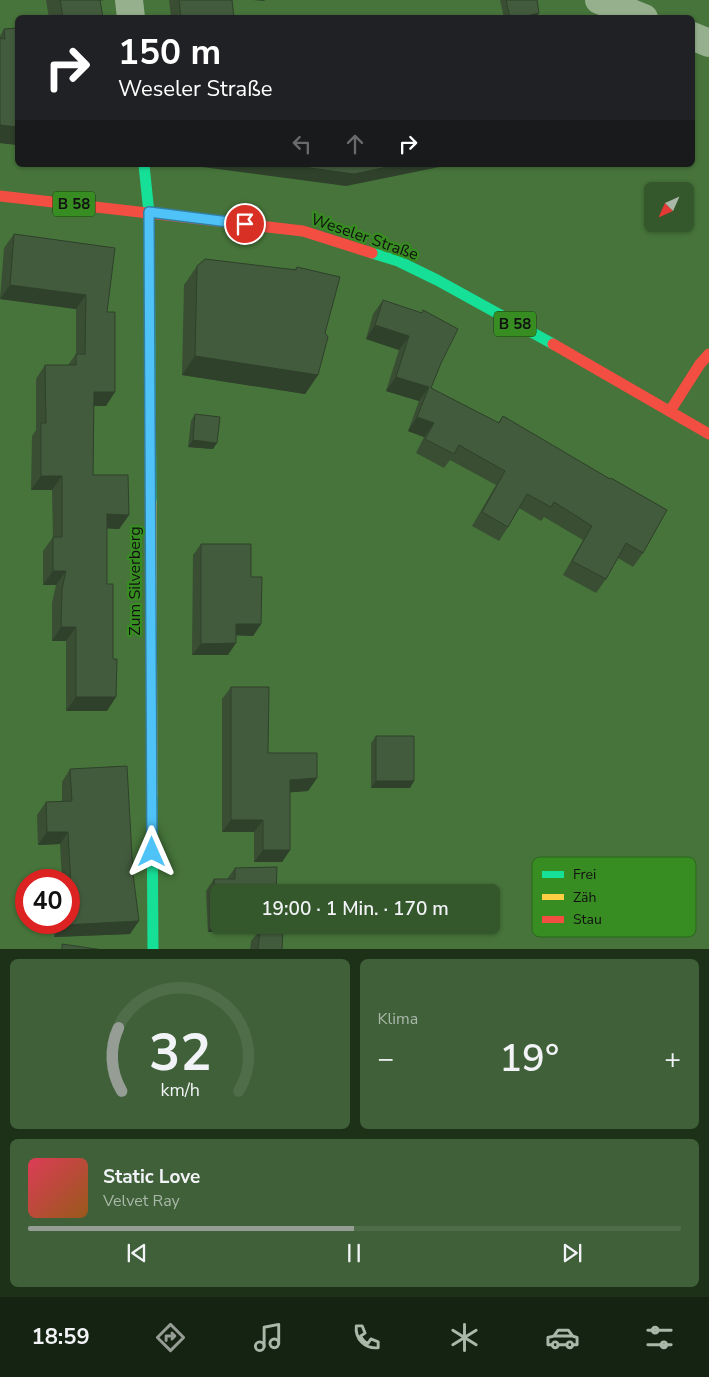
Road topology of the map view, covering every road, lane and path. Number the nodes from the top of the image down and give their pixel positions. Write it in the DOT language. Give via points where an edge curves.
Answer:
graph roads {
  1 [pos="129,0"];
  2 [pos="599,0"];
  3 [pos="131,15"];
  4 [pos="636,15"];
  5 [pos="695,37"];
  6 [pos="709,43"];
  7 [pos="144,167"];
  8 [pos="0,196"];
  9 [pos="149,212"];
  10 [pos="709,354"];
  11 [pos="670,411"];
  12 [pos="709,434"];
  13 [pos="152,949"];
  1 -- 3 [label="street"];
  2 -- 4 [label="street"];
  5 -- 6 [label="street"];
  7 -- 9 [label="main road, Zum Silverberg"];
  8 -- 9 [label="main road, Weseler Straße / B 58"];
  9 -- 11 [label="main road, Weseler Straße / B 58" via="303,231 398,261"];
  9 -- 13 [label="main road, Zum Silverberg"];
  10 -- 11 [label="main road"];
  11 -- 12 [label="main road, Weseler Straße / B 58"];
}
